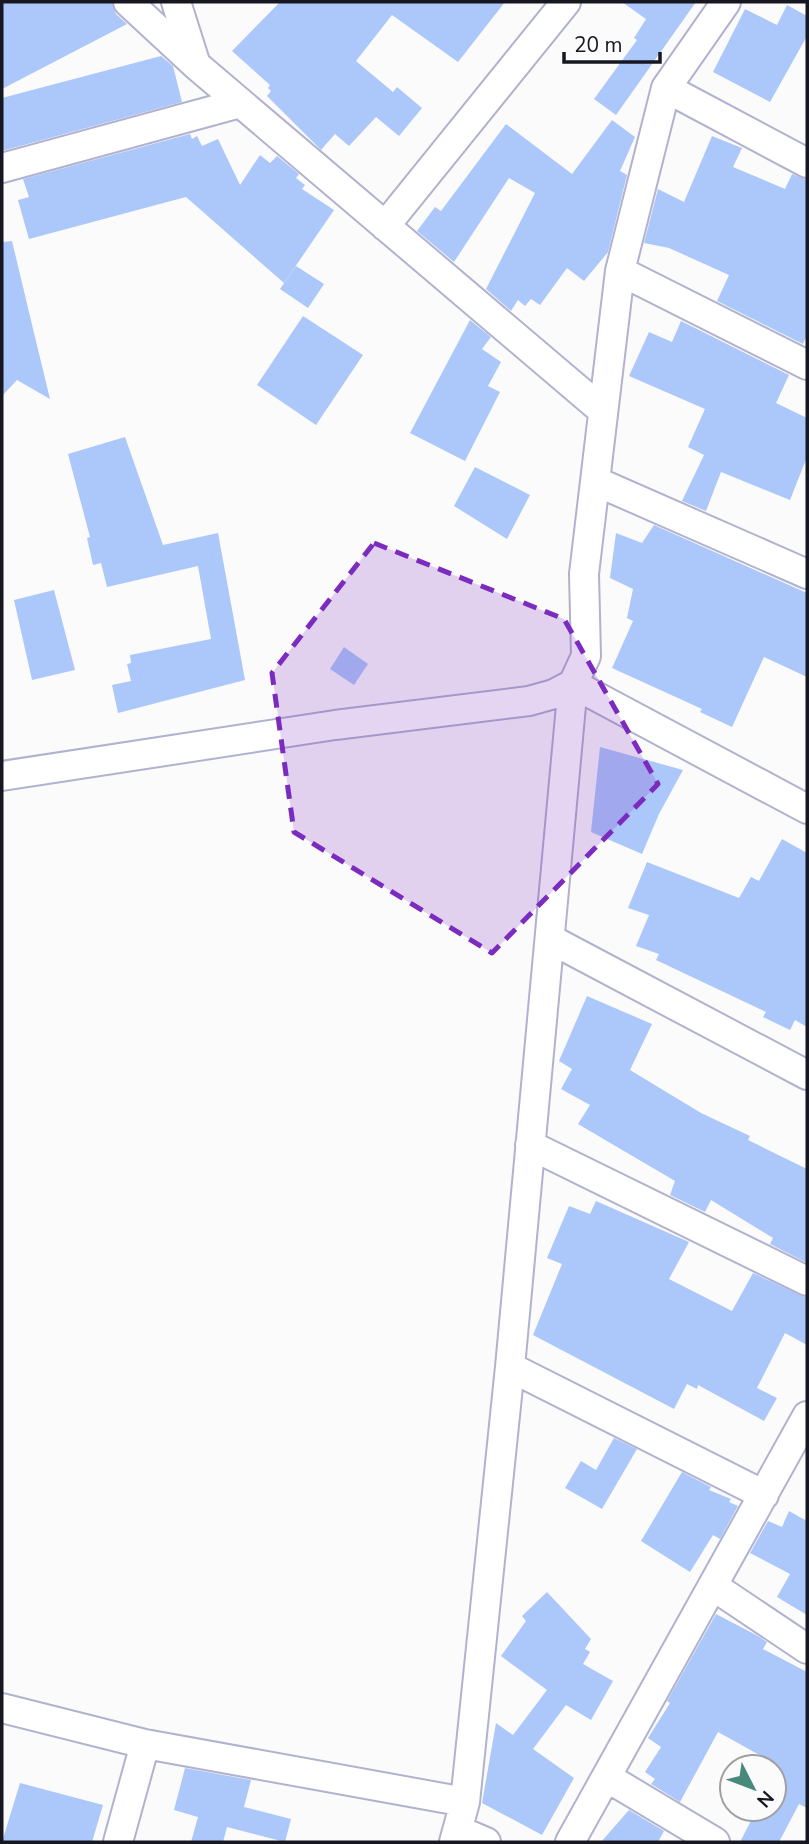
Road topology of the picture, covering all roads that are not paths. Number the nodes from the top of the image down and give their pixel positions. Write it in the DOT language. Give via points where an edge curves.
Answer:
graph roads {
  1 [pos="128,2"];
  2 [pos="566,2"];
  3 [pos="726,2"];
  4 [pos="184,5"];
  5 [pos="196,65"];
  6 [pos="666,88"];
  7 [pos="240,103"];
  8 [pos="807,163"];
  9 [pos="2,168"];
  10 [pos="385,226"];
  11 [pos="620,271"];
  12 [pos="807,365"];
  13 [pos="602,410"];
  14 [pos="595,481"];
  15 [pos="807,574"];
  16 [pos="573,684"];
  17 [pos="2,776"];
  18 [pos="807,809"];
  19 [pos="550,939"];
  20 [pos="807,1074"];
  21 [pos="530,1145"];
  22 [pos="807,1281"];
  23 [pos="510,1367"];
  24 [pos="807,1416"];
  25 [pos="764,1495"];
  26 [pos="713,1586"];
  27 [pos="807,1649"];
  28 [pos="2,1708"];
  29 [pos="145,1744"];
  30 [pos="608,1778"];
  31 [pos="466,1802"];
  32 [pos="456,1836"];
  33 [pos="118,1842"];
  34 [pos="486,1842"];
  35 [pos="570,1842"];
  36 [pos="715,1842"];
  1 -- 5 [label="street"];
  2 -- 10 [label="street"];
  3 -- 6 [label="street"];
  4 -- 5 [label="street"];
  5 -- 7 [label="street"];
  6 -- 8 [label="street"];
  6 -- 11 [label="street"];
  7 -- 9 [label="street"];
  7 -- 10 [label="street"];
  10 -- 13 [label="street"];
  11 -- 12 [label="street"];
  11 -- 13 [label="street"];
  13 -- 14 [label="street"];
  14 -- 15 [label="street"];
  14 -- 16 [label="street" via="584,574 586,656"];
  16 -- 17 [label="street" via="529,701 335,725"];
  16 -- 18 [label="street"];
  16 -- 19 [label="street"];
  19 -- 20 [label="street"];
  19 -- 21 [label="street"];
  21 -- 22 [label="street"];
  21 -- 23 [label="street"];
  23 -- 25 [label="street"];
  23 -- 31 [label="street"];
  24 -- 25 [label="street"];
  25 -- 26 [label="street"];
  26 -- 27 [label="street"];
  26 -- 30 [label="street"];
  28 -- 29 [label="street"];
  29 -- 31 [label="street"];
  29 -- 33 [label="street"];
  30 -- 35 [label="street"];
  30 -- 36 [label="street"];
  31 -- 32 [label="street"];
  32 -- 34 [label="street"];
}
